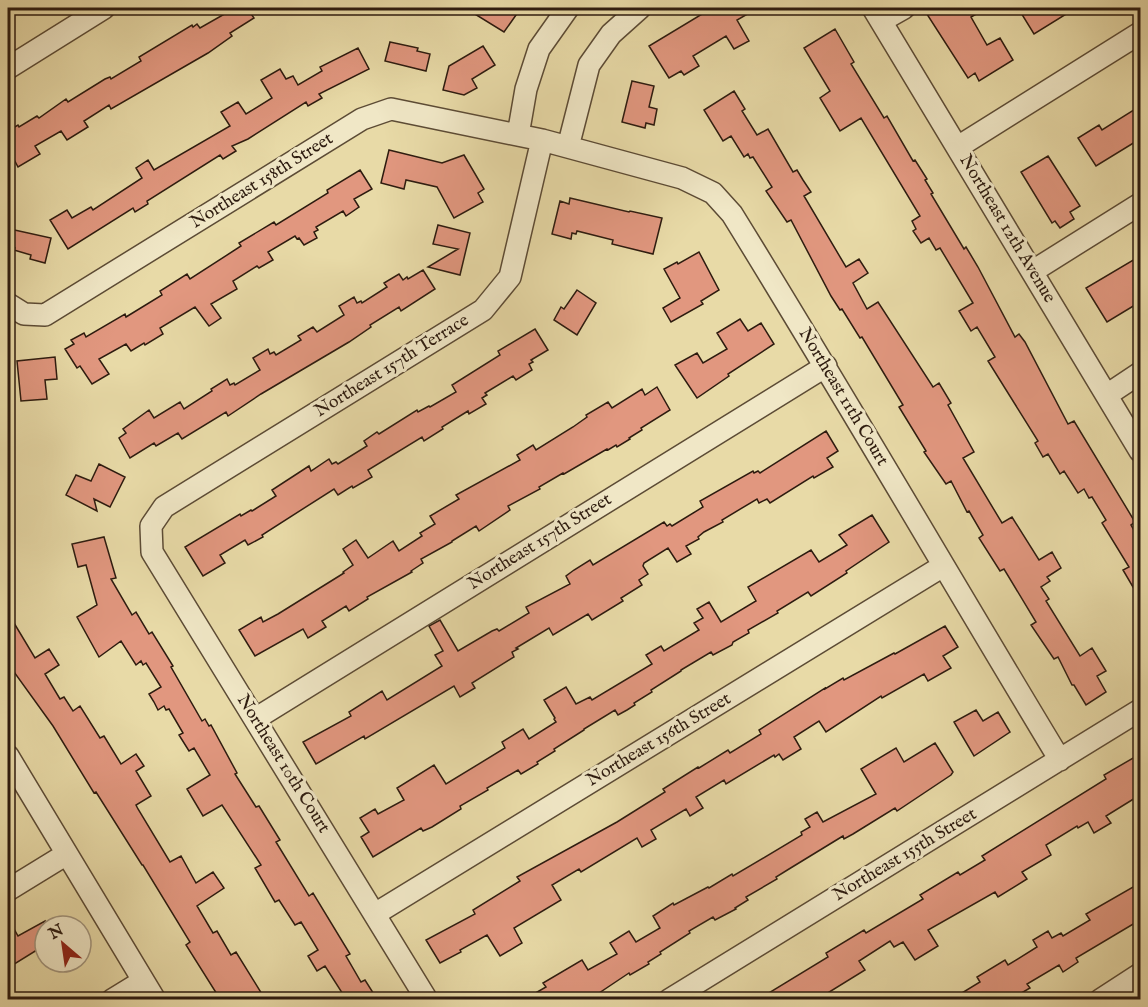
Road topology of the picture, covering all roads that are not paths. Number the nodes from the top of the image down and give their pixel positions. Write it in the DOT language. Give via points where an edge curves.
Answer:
graph roads {
  1 [pos="104,8"];
  2 [pos="568,8"];
  3 [pos="640,8"];
  4 [pos="904,8"];
  5 [pos="877,14"];
  6 [pos="1140,33"];
  7 [pos="8,68"];
  8 [pos="518,135"];
  9 [pos="542,140"];
  10 [pos="568,147"];
  11 [pos="958,147"];
  12 [pos="1140,204"];
  13 [pos="1033,271"];
  14 [pos="16,309"];
  15 [pos="826,366"];
  16 [pos="1140,374"];
  17 [pos="1107,395"];
  18 [pos="1140,451"];
  19 [pos="151,526"];
  20 [pos="943,566"];
  21 [pos="1140,710"];
  22 [pos="255,719"];
  23 [pos="8,756"];
  24 [pos="1060,760"];
  25 [pos="65,855"];
  26 [pos="8,890"];
  27 [pos="375,914"];
  28 [pos="1140,974"];
  29 [pos="143,981"];
  30 [pos="112,999"];
  31 [pos="154,999"];
  32 [pos="427,999"];
  33 [pos="669,999"];
  34 [pos="1100,999"];
  1 -- 7 [label="street"];
  2 -- 8 [label="street" via="539,49 526,89"];
  3 -- 10 [label="street" via="611,34 589,65"];
  4 -- 5 [label="street"];
  5 -- 11 [label="street, Northeast 12th Avenue"];
  6 -- 11 [label="street"];
  8 -- 9 [label="street, Northeast 158th Street"];
  8 -- 14 [label="street, Northeast 158th Street" via="391,109 362,119 45,315"];
  9 -- 10 [label="street, Northeast 11th Court"];
  9 -- 19 [label="street, Northeast 157th Terrace" via="510,277 483,310 164,507"];
  10 -- 15 [label="street, Northeast 11th Court" via="682,178 713,193 732,214"];
  11 -- 13 [label="street, Northeast 12th Avenue"];
  12 -- 13 [label="street"];
  13 -- 17 [label="street, Northeast 12th Avenue"];
  15 -- 20 [label="street, Northeast 11th Court"];
  15 -- 22 [label="street, Northeast 157th Street"];
  16 -- 17 [label="street"];
  17 -- 18 [label="street, Northeast 12th Avenue"];
  19 -- 22 [label="street, Northeast 10th Court" via="152,552"];
  20 -- 24 [label="street, Northeast 11th Court"];
  20 -- 27 [label="street, Northeast 156th Street"];
  21 -- 24 [label="street, Northeast 155th Street"];
  22 -- 27 [label="street, Northeast 10th Court"];
  23 -- 25 [label="street"];
  24 -- 33 [label="street, Northeast 155th Street"];
  25 -- 26 [label="street"];
  25 -- 29 [label="street"];
  27 -- 32 [label="street, Northeast 10th Court"];
  28 -- 34 [label="street"];
  29 -- 30 [label="street"];
  29 -- 31 [label="street"];
}
